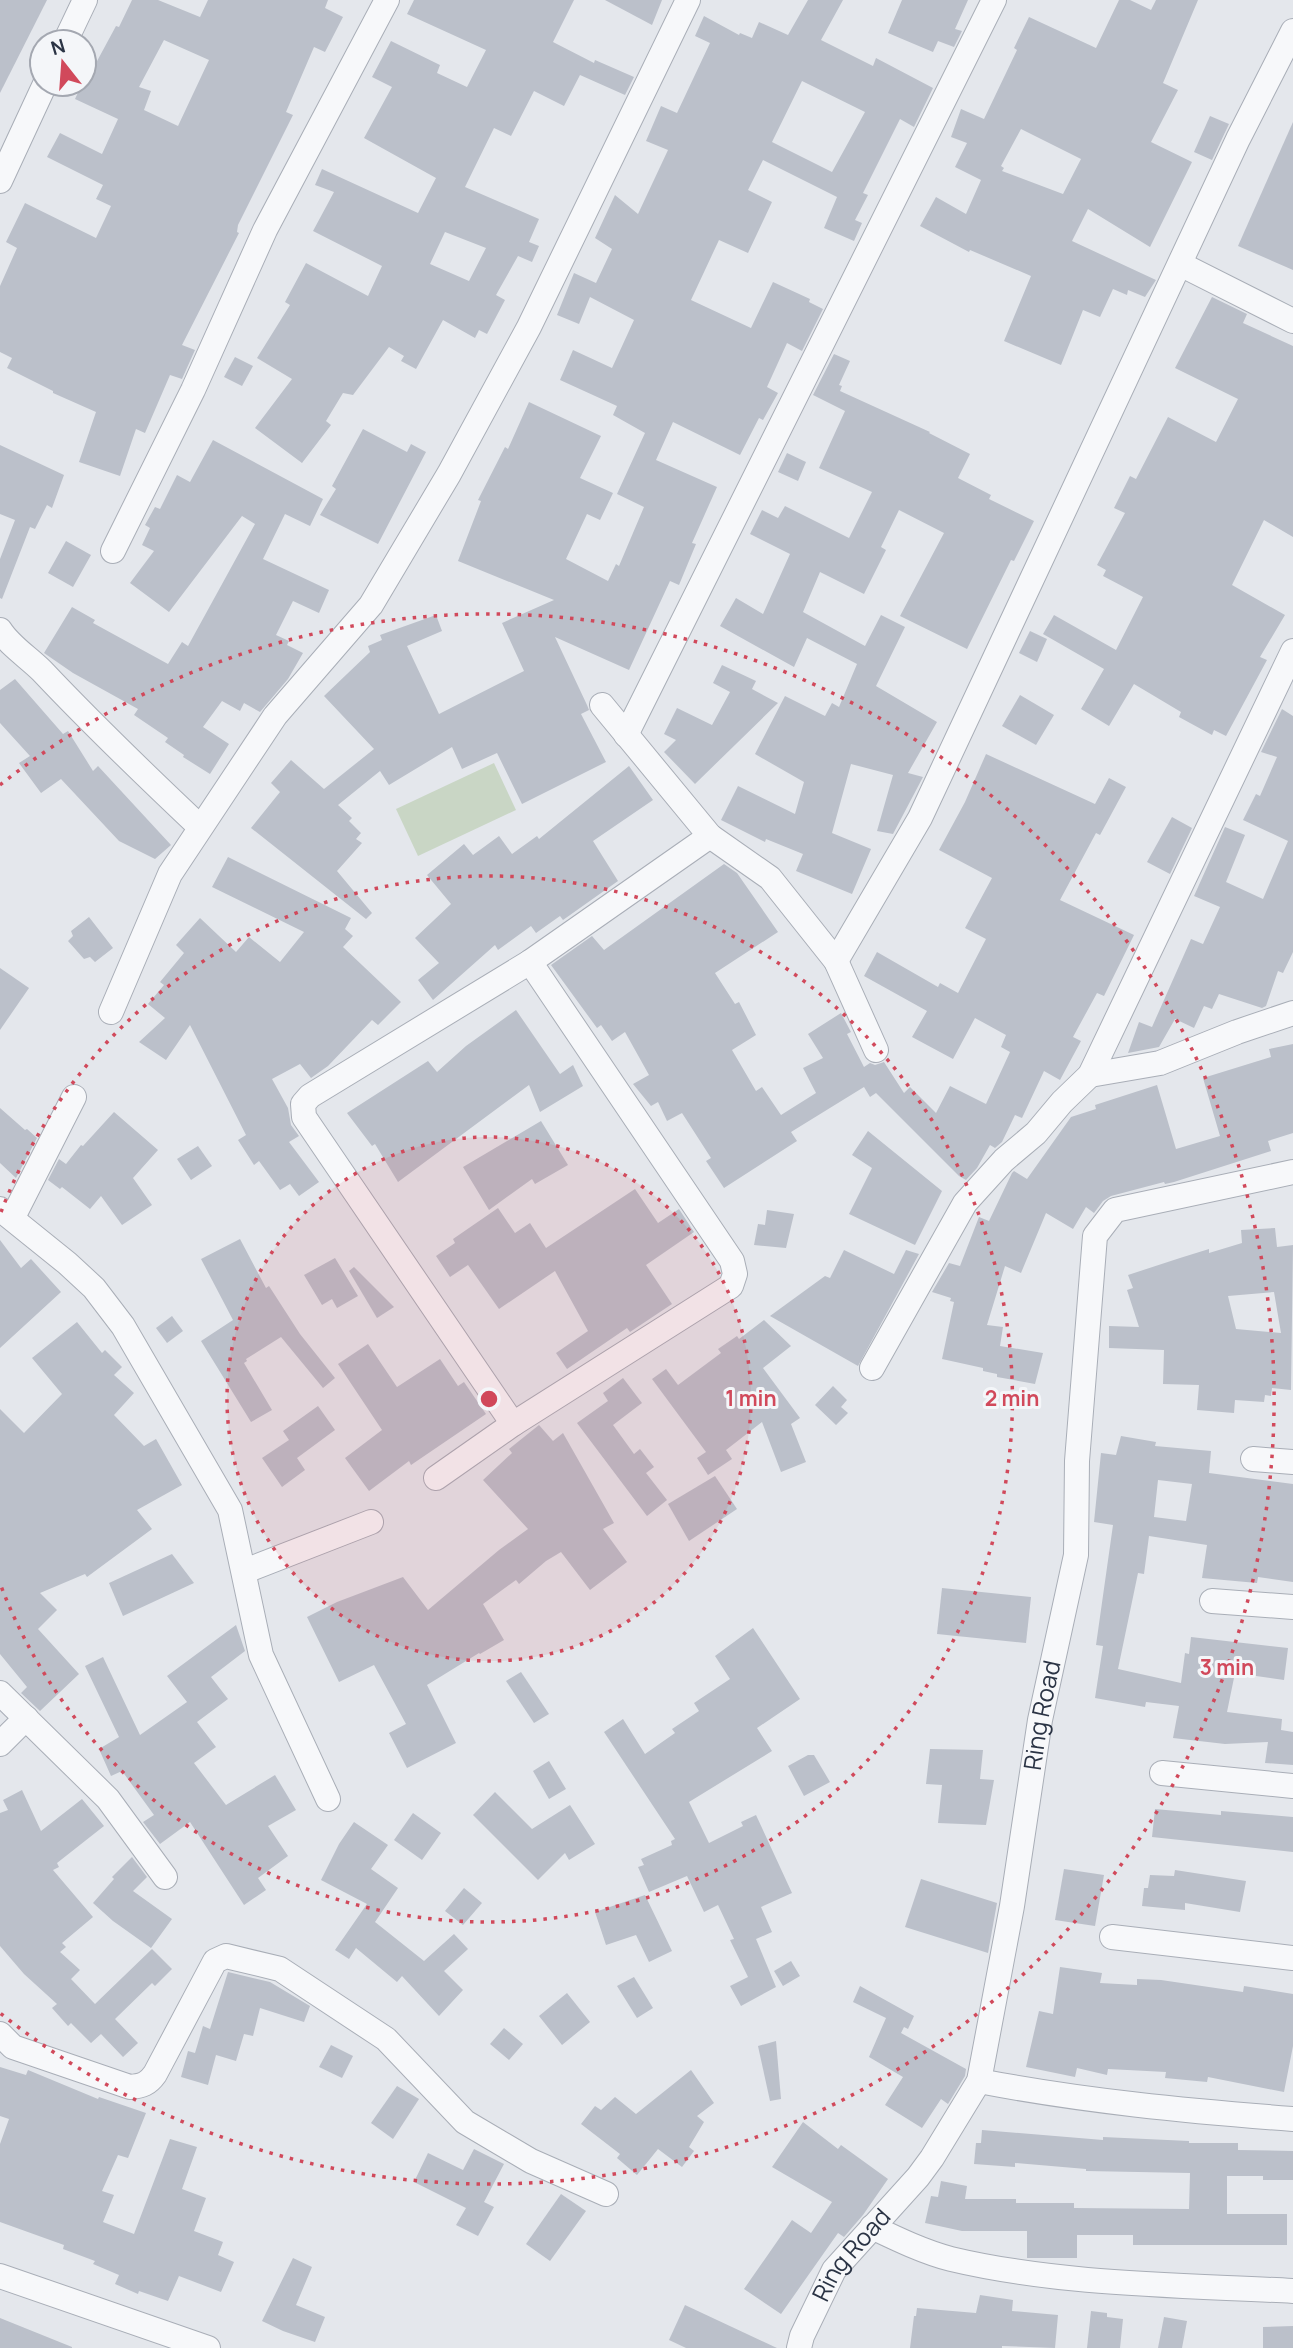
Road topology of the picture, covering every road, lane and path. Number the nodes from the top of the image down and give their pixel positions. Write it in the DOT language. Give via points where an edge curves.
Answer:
graph roads {
  1 [pos="85,0"];
  2 [pos="387,0"];
  3 [pos="688,0"];
  4 [pos="994,0"];
  5 [pos="72,28"];
  6 [pos="1293,31"];
  7 [pos="39,98"];
  8 [pos="0,181"];
  9 [pos="1180,264"];
  10 [pos="1293,321"];
  11 [pos="113,551"];
  12 [pos="0,630"];
  13 [pos="1293,651"];
  14 [pos="602,705"];
  15 [pos="626,735"];
  16 [pos="200,827"];
  17 [pos="710,836"];
  18 [pos="836,961"];
  19 [pos="530,962"];
  20 [pos="111,1012"];
  21 [pos="1293,1013"];
  22 [pos="876,1049"];
  23 [pos="1090,1075"];
  24 [pos="75,1097"];
  25 [pos="1293,1172"];
  26 [pos="6,1213"];
  27 [pos="873,1368"];
  28 [pos="513,1424"];
  29 [pos="1253,1459"];
  30 [pos="1293,1462"];
  31 [pos="436,1478"];
  32 [pos="371,1522"];
  33 [pos="245,1571"];
  34 [pos="1212,1601"];
  35 [pos="1293,1607"];
  36 [pos="0,1693"];
  37 [pos="26,1718"];
  38 [pos="0,1744"];
  39 [pos="1162,1773"];
  40 [pos="1293,1786"];
  41 [pos="328,1799"];
  42 [pos="165,1877"];
  43 [pos="1112,1937"];
  44 [pos="1293,1958"];
  45 [pos="0,2034"];
  46 [pos="979,2081"];
  47 [pos="1293,2119"];
  48 [pos="606,2194"];
  49 [pos="872,2227"];
  50 [pos="0,2276"];
  51 [pos="1293,2291"];
  52 [pos="208,2348"];
  53 [pos="799,2348"];
  1 -- 5 [label="street"];
  2 -- 11 [label="street" via="265,230"];
  3 -- 16 [label="street" via="529,327 442,486 371,605 275,716"];
  4 -- 15 [label="street"];
  6 -- 9 [label="street"];
  7 -- 8 [label="street"];
  9 -- 10 [label="street"];
  9 -- 18 [label="street" via="920,818"];
  12 -- 16 [label="street"];
  13 -- 23 [label="street"];
  14 -- 15 [label="street"];
  15 -- 17 [label="street"];
  16 -- 20 [label="street" via="170,874"];
  17 -- 18 [label="street" via="770,878"];
  17 -- 19 [label="street"];
  18 -- 22 [label="street"];
  19 -- 28 [label="street" via="732,1261 735,1274 731,1286"];
  19 -- 28 [label="street" via="303,1104 304,1117"];
  21 -- 23 [label="street" via="1160,1063"];
  23 -- 27 [label="street" via="965,1203"];
  24 -- 26 [label="street"];
  25 -- 46 [label="street, Ring Road" via="1115,1210 1096,1236 1077,1461 1076,1555 1040,1720"];
  26 -- 33 [label="street" via="94,1288 123,1326 230,1510"];
  28 -- 31 [label="street"];
  29 -- 30 [label="street"];
  32 -- 33 [label="street"];
  33 -- 41 [label="street" via="261,1655"];
  34 -- 35 [label="street"];
  36 -- 37 [label="street"];
  37 -- 38 [label="street"];
  37 -- 42 [label="street" via="108,1799"];
  39 -- 40 [label="street"];
  43 -- 44 [label="street"];
  45 -- 48 [label="street" via="13,2047 140,2087 155,2074 215,1961 226,1956 244,1959 280,1969 386,2039 465,2122 531,2161"];
  46 -- 47 [label="street" via="1171,2110"];
  46 -- 49 [label="street, Ring Road" via="932,2158"];
  49 -- 51 [label="street" via="950,2259 1043,2274"];
  49 -- 53 [label="street, Ring Road" via="834,2270"];
  50 -- 52 [label="street"];
}
